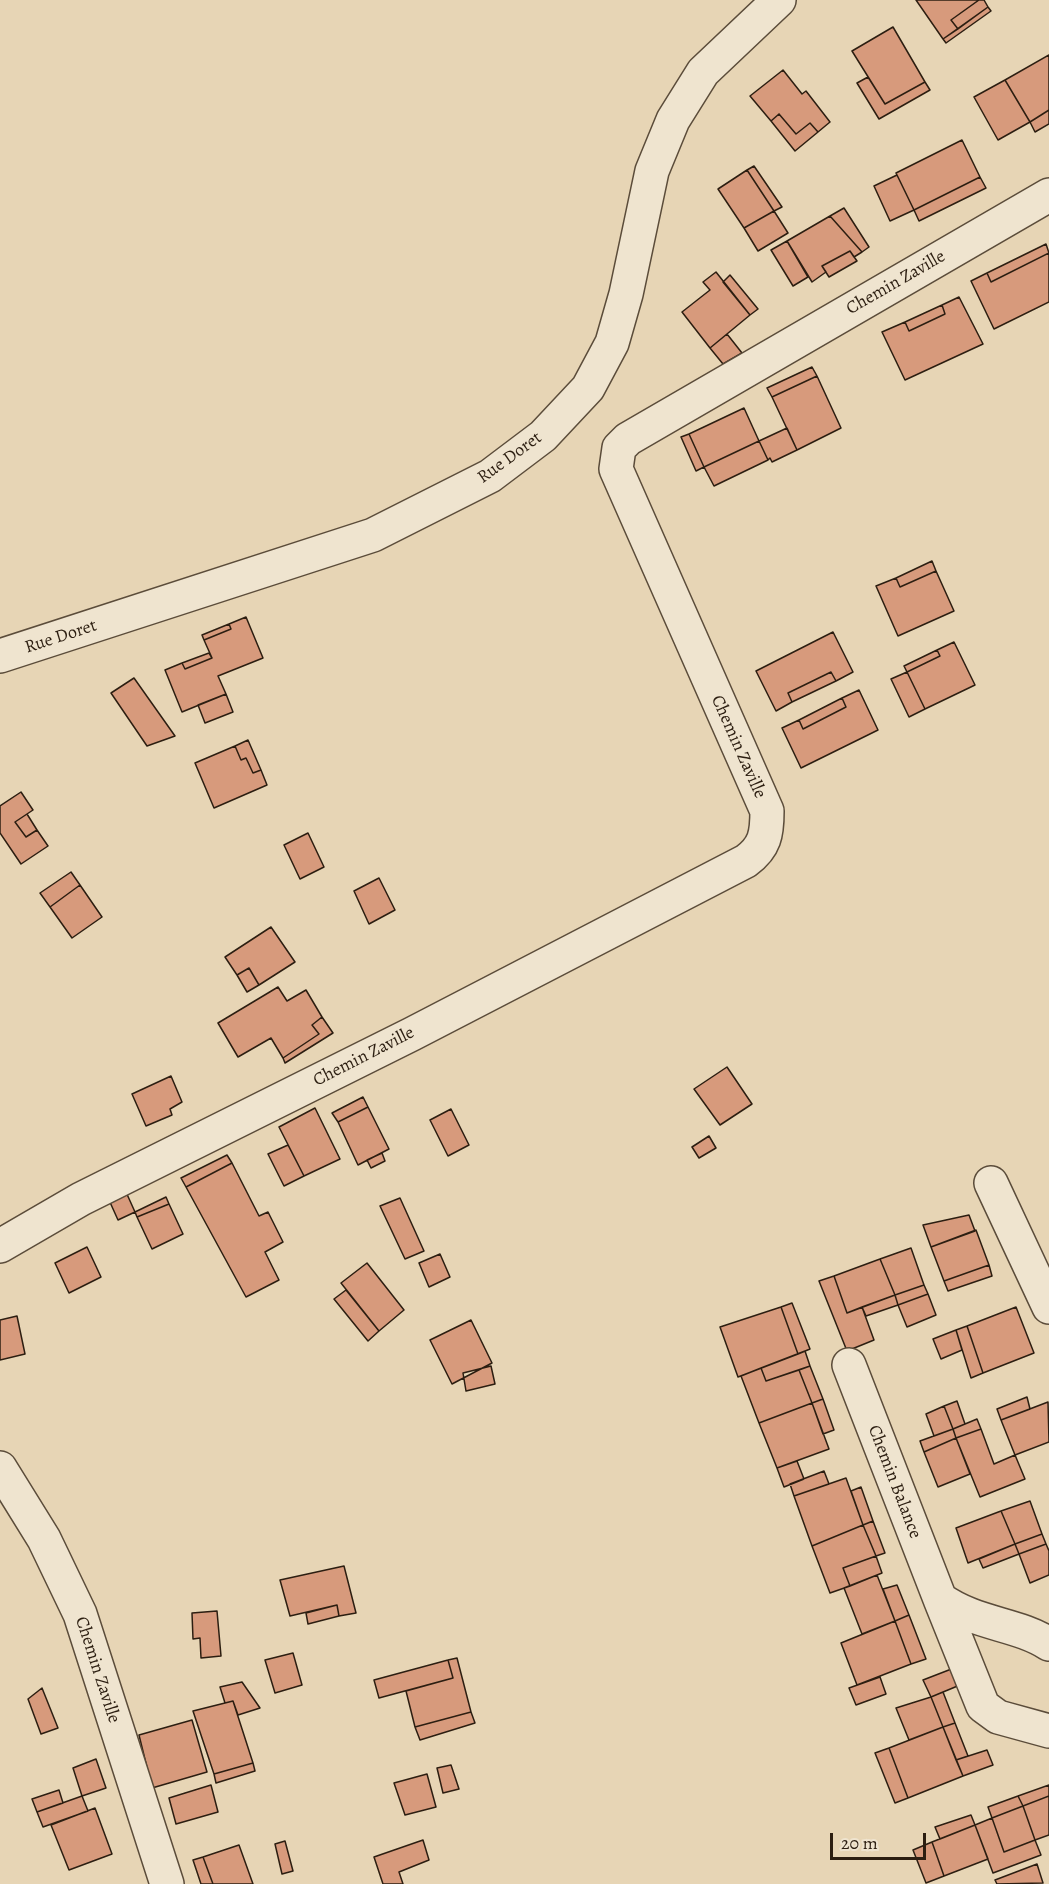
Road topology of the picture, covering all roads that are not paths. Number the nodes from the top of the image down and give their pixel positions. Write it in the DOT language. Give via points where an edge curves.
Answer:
graph roads {
  1 [pos="779,0"];
  2 [pos="1049,195"];
  3 [pos="0,656"];
  4 [pos="991,1183"];
  5 [pos="0,1246"];
  6 [pos="1049,1307"];
  7 [pos="849,1365"];
  8 [pos="0,1468"];
  9 [pos="940,1599"];
  10 [pos="1049,1644"];
  11 [pos="1049,1731"];
  12 [pos="167,1884"];
  1 -- 3 [label="street, Rue Doret" via="702,72 673,120 652,171 612,343 588,388 543,436 490,476 373,535"];
  2 -- 5 [label="street, Chemin Zaville" via="619,448 616,469 767,812 767,835 758,852 412,1034 81,1198"];
  4 -- 6 [label="street"];
  7 -- 9 [label="street, Chemin Balance"];
  8 -- 12 [label="street, Chemin Zaville" via="44,1539 80,1614"];
  9 -- 10 [label="street" via="975,1619 1038,1637"];
  9 -- 11 [label="street, Chemin Balance" via="983,1706 998,1717"];
}
